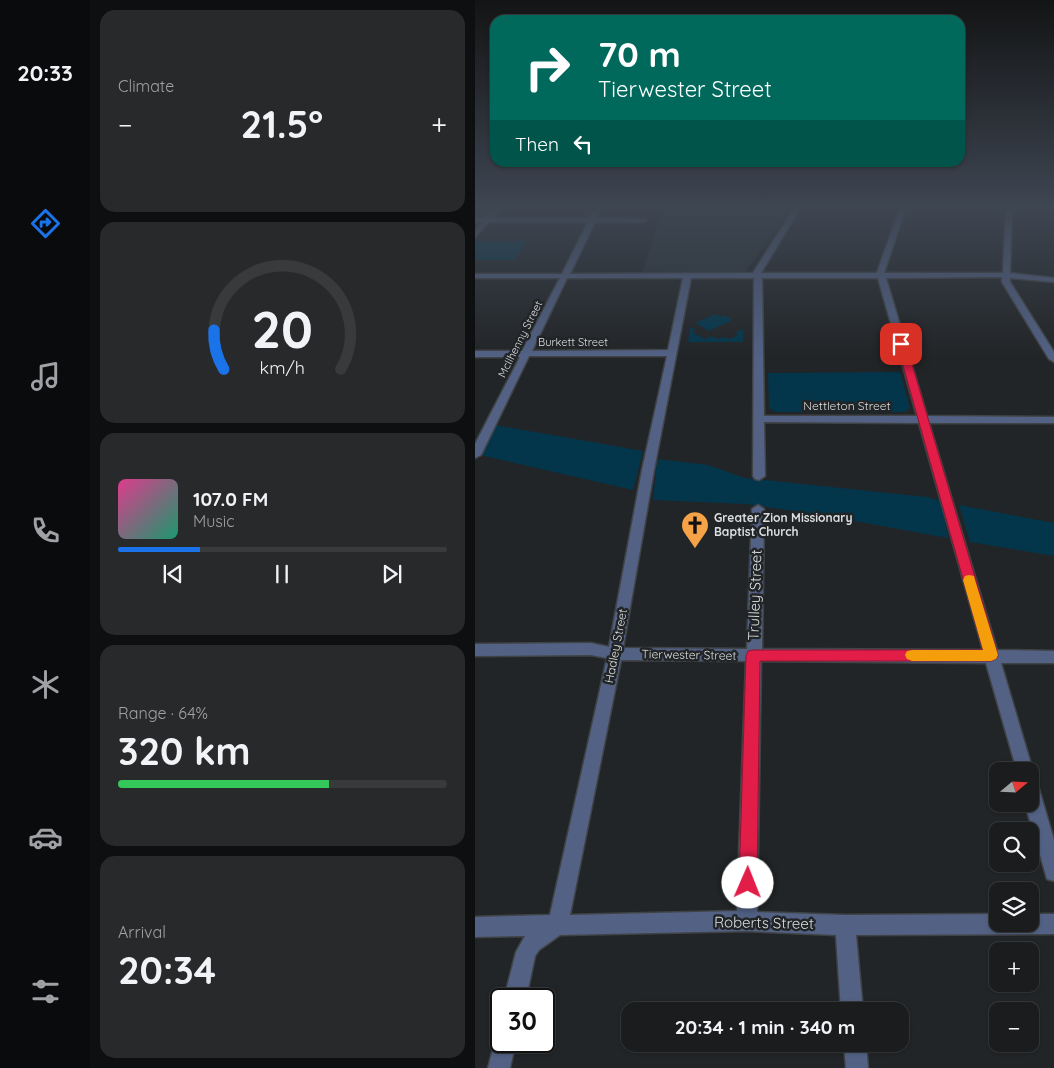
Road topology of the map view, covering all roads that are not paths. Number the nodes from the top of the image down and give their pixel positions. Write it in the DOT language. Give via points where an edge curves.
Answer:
graph roads {
  1 [pos="574,257"];
  2 [pos="765,257"];
  3 [pos="885,257"];
  4 [pos="1006,257"];
  5 [pos="1005,275"];
  6 [pos="475,276"];
  7 [pos="565,276"];
  8 [pos="758,276"];
  9 [pos="881,276"];
  10 [pos="687,277"];
  11 [pos="1054,280"];
  12 [pos="672,353"];
  13 [pos="475,354"];
  14 [pos="525,354"];
  15 [pos="1054,359"];
  16 [pos="759,419"];
  17 [pos="924,419"];
  18 [pos="1054,420"];
  19 [pos="475,455"];
  20 [pos="759,476"];
  21 [pos="758,509"];
  22 [pos="475,650"];
  23 [pos="615,654"];
  24 [pos="991,655"];
  25 [pos="753,656"];
  26 [pos="1054,657"];
  27 [pos="1022,762"];
  28 [pos="1037,812"];
  29 [pos="1054,872"];
  30 [pos="747,921"];
  31 [pos="558,924"];
  32 [pos="1054,924"];
  33 [pos="845,925"];
  34 [pos="475,927"];
  35 [pos="518,988"];
  36 [pos="851,1002"];
  37 [pos="856,1052"];
  38 [pos="502,1053"];
  39 [pos="499,1068"];
  40 [pos="857,1068"];
  1 -- 7 [label="street, McIlhenny Street"];
  2 -- 8 [label="street" via="758,268"];
  3 -- 9 [label="street"];
  4 -- 5 [label="street"];
  5 -- 9 [label="street"];
  5 -- 11 [label="street"];
  5 -- 15 [label="street" via="1006,282"];
  6 -- 7 [label="street"];
  7 -- 10 [label="street"];
  7 -- 14 [label="street, McIlhenny Street"];
  8 -- 9 [label="street"];
  8 -- 10 [label="street"];
  8 -- 16 [label="street"];
  9 -- 17 [label="street"];
  10 -- 12 [label="street, Hadley Street"];
  12 -- 14 [label="street, Burkett Street"];
  12 -- 23 [label="street, Hadley Street" via="647,470"];
  13 -- 14 [label="street, Burkett Street"];
  14 -- 19 [label="street, McIlhenny Street"];
  16 -- 17 [label="street, Nettleton Street"];
  16 -- 20 [label="street"];
  17 -- 18 [label="street, Nettleton Street"];
  17 -- 24 [label="street"];
  21 -- 25 [label="street, Trulley Street"];
  22 -- 23 [label="street, Tierwester Street" via="591,649"];
  23 -- 25 [label="street, Tierwester Street"];
  23 -- 31 [label="street, Hadley Street"];
  24 -- 25 [label="street, Tierwester Street"];
  24 -- 26 [label="street, Tierwester Street"];
  24 -- 27 [label="street"];
  25 -- 30 [label="street, Trulley Street"];
  28 -- 29 [label="street"];
  30 -- 31 [label="street, Roberts Street"];
  30 -- 33 [label="street, Roberts Street"];
  31 -- 34 [label="street, Roberts Street"];
  31 -- 35 [label="street" via="526,952"];
  32 -- 33 [label="street, Roberts Street"];
  33 -- 36 [label="street"];
  37 -- 40 [label="street"];
  38 -- 39 [label="street"];
}
